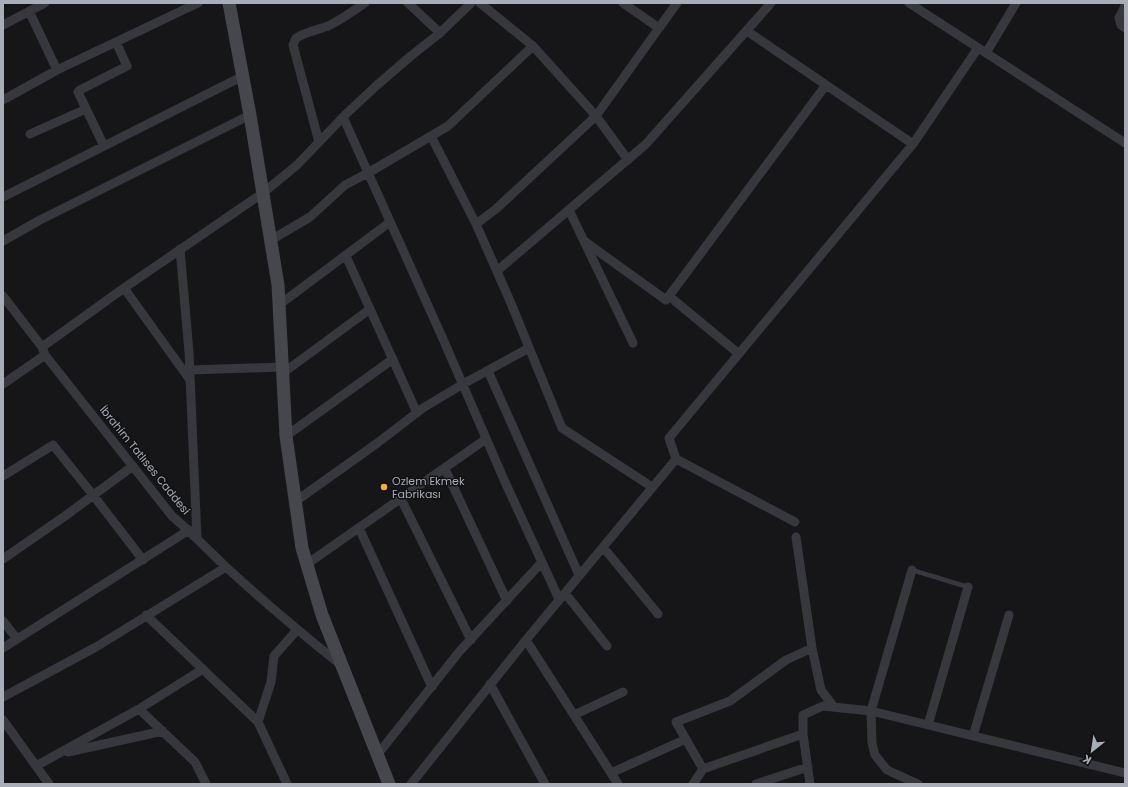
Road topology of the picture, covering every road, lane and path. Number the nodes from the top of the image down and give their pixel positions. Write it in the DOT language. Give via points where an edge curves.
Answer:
graph roads {
  1 [pos="46,3"];
  2 [pos="198,3"];
  3 [pos="229,3"];
  4 [pos="365,3"];
  5 [pos="408,3"];
  6 [pos="471,3"];
  7 [pos="480,3"];
  8 [pos="623,3"];
  9 [pos="677,3"];
  10 [pos="771,3"];
  11 [pos="909,3"];
  12 [pos="1016,3"];
  13 [pos="1125,6"];
  14 [pos="29,11"];
  15 [pos="3,25"];
  16 [pos="659,28"];
  17 [pos="1125,28"];
  18 [pos="747,31"];
  19 [pos="440,33"];
  20 [pos="116,42"];
  21 [pos="533,46"];
  22 [pos="982,51"];
  23 [pos="57,70"];
  24 [pos="243,76"];
  25 [pos="826,86"];
  26 [pos="3,100"];
  27 [pos="86,109"];
  28 [pos="250,114"];
  29 [pos="596,116"];
  30 [pos="343,117"];
  31 [pos="30,134"];
  32 [pos="431,136"];
  33 [pos="319,142"];
  34 [pos="1125,143"];
  35 [pos="913,144"];
  36 [pos="104,146"];
  37 [pos="628,160"];
  38 [pos="368,173"];
  39 [pos="263,193"];
  40 [pos="3,197"];
  41 [pos="569,210"];
  42 [pos="390,222"];
  43 [pos="476,224"];
  44 [pos="270,240"];
  45 [pos="3,241"];
  46 [pos="584,242"];
  47 [pos="180,249"];
  48 [pos="346,256"];
  49 [pos="497,271"];
  50 [pos="124,288"];
  51 [pos="3,296"];
  52 [pos="669,296"];
  53 [pos="279,305"];
  54 [pos="370,309"];
  55 [pos="633,343"];
  56 [pos="529,348"];
  57 [pos="43,351"];
  58 [pos="738,354"];
  59 [pos="392,359"];
  60 [pos="190,370"];
  61 [pos="283,370"];
  62 [pos="488,370"];
  63 [pos="190,380"];
  64 [pos="3,384"];
  65 [pos="463,384"];
  66 [pos="417,413"];
  67 [pos="286,436"];
  68 [pos="486,439"];
  69 [pos="676,459"];
  70 [pos="133,466"];
  71 [pos="444,468"];
  72 [pos="3,476"];
  73 [pos="652,487"];
  74 [pos="94,495"];
  75 [pos="401,499"];
  76 [pos="296,501"];
  77 [pos="795,522"];
  78 [pos="359,528"];
  79 [pos="189,530"];
  80 [pos="796,537"];
  81 [pos="197,539"];
  82 [pos="603,547"];
  83 [pos="3,559"];
  84 [pos="143,560"];
  85 [pos="542,562"];
  86 [pos="307,564"];
  87 [pos="226,567"];
  88 [pos="912,570"];
  89 [pos="579,575"];
  90 [pos="968,587"];
  91 [pos="562,596"];
  92 [pos="507,600"];
  93 [pos="658,614"];
  94 [pos="146,615"];
  95 [pos="1009,615"];
  96 [pos="3,621"];
  97 [pos="297,630"];
  98 [pos="17,639"];
  99 [pos="471,640"];
  100 [pos="526,640"];
  101 [pos="607,646"];
  102 [pos="3,648"];
  103 [pos="812,648"];
  104 [pos="343,667"];
  105 [pos="203,669"];
  106 [pos="490,684"];
  107 [pos="432,686"];
  108 [pos="623,692"];
  109 [pos="3,697"];
  110 [pos="834,707"];
  111 [pos="139,710"];
  112 [pos="871,711"];
  113 [pos="574,715"];
  114 [pos="3,720"];
  115 [pos="258,722"];
  116 [pos="928,725"];
  117 [pos="163,731"];
  118 [pos="803,734"];
  119 [pos="973,736"];
  120 [pos="686,739"];
  121 [pos="58,754"];
  122 [pos="378,754"];
  123 [pos="36,766"];
  124 [pos="808,767"];
  125 [pos="703,769"];
  126 [pos="611,773"];
  127 [pos="1125,773"];
  128 [pos="49,784"];
  129 [pos="206,784"];
  130 [pos="287,784"];
  131 [pos="389,784"];
  132 [pos="411,784"];
  133 [pos="545,784"];
  134 [pos="618,784"];
  135 [pos="693,784"];
  136 [pos="756,784"];
  137 [pos="810,784"];
  138 [pos="918,784"];
  1 -- 14 [label="street"];
  2 -- 20 [label="street"];
  3 -- 24 [label="main road"];
  4 -- 33 [label="street" via="328,26 301,34 293,45"];
  5 -- 19 [label="street"];
  6 -- 19 [label="street"];
  7 -- 21 [label="street"];
  8 -- 16 [label="street"];
  9 -- 16 [label="street"];
  10 -- 18 [label="street"];
  11 -- 22 [label="street"];
  12 -- 22 [label="street"];
  13 -- 17 [label="street" via="1119,18"];
  14 -- 15 [label="street"];
  14 -- 23 [label="street"];
  16 -- 29 [label="street"];
  18 -- 25 [label="street"];
  18 -- 37 [label="street" via="646,144"];
  19 -- 30 [label="street" via="412,54"];
  20 -- 23 [label="street"];
  20 -- 27 [label="street" via="127,66 78,92"];
  21 -- 29 [label="street"];
  21 -- 32 [label="street" via="448,126"];
  22 -- 34 [label="street"];
  22 -- 35 [label="street"];
  23 -- 26 [label="street"];
  24 -- 28 [label="main road"];
  24 -- 36 [label="street"];
  25 -- 35 [label="street"];
  25 -- 52 [label="street"];
  27 -- 31 [label="street"];
  27 -- 36 [label="street"];
  28 -- 39 [label="main road"];
  28 -- 45 [label="street"];
  29 -- 37 [label="street"];
  29 -- 43 [label="street" via="496,209"];
  30 -- 33 [label="street"];
  30 -- 38 [label="street"];
  32 -- 38 [label="street"];
  32 -- 43 [label="street"];
  33 -- 39 [label="street" via="298,165"];
  35 -- 58 [label="street"];
  36 -- 40 [label="street"];
  37 -- 41 [label="street"];
  38 -- 42 [label="street"];
  38 -- 44 [label="street" via="345,186 310,217"];
  39 -- 44 [label="main road"];
  39 -- 47 [label="street"];
  41 -- 46 [label="street"];
  41 -- 49 [label="street"];
  42 -- 48 [label="street"];
  42 -- 65 [label="street"];
  43 -- 49 [label="street"];
  44 -- 53 [label="main road"];
  46 -- 52 [label="street" via="666,300"];
  46 -- 55 [label="street"];
  47 -- 50 [label="street"];
  47 -- 60 [label="street"];
  48 -- 53 [label="street"];
  48 -- 54 [label="street"];
  49 -- 56 [label="street"];
  50 -- 57 [label="street"];
  50 -- 63 [label="street"];
  51 -- 57 [label="street, İbrahim Tatlıses Caddesi"];
  52 -- 58 [label="street"];
  53 -- 61 [label="main road"];
  54 -- 59 [label="street"];
  54 -- 61 [label="street"];
  56 -- 62 [label="street"];
  56 -- 73 [label="street" via="562,428"];
  57 -- 64 [label="street"];
  57 -- 70 [label="street, İbrahim Tatlıses Caddesi"];
  58 -- 69 [label="street" via="669,438"];
  59 -- 66 [label="street"];
  59 -- 67 [label="street"];
  60 -- 61 [label="street"];
  60 -- 63 [label="street"];
  61 -- 67 [label="main road"];
  62 -- 65 [label="street"];
  62 -- 89 [label="street"];
  63 -- 81 [label="street"];
  65 -- 66 [label="street"];
  65 -- 68 [label="street"];
  66 -- 76 [label="street"];
  67 -- 76 [label="main road"];
  68 -- 71 [label="street"];
  68 -- 85 [label="street"];
  69 -- 73 [label="street"];
  69 -- 77 [label="street"];
  70 -- 74 [label="street"];
  70 -- 79 [label="street, İbrahim Tatlıses Caddesi" via="172,516"];
  71 -- 75 [label="street"];
  71 -- 92 [label="street"];
  72 -- 74 [label="street" via="52,445"];
  73 -- 82 [label="street"];
  74 -- 83 [label="street"];
  74 -- 84 [label="street"];
  75 -- 78 [label="street"];
  75 -- 99 [label="street"];
  76 -- 86 [label="main road" via="302,548"];
  78 -- 86 [label="street"];
  78 -- 107 [label="street"];
  79 -- 81 [label="street, İbrahim Tatlıses Caddesi"];
  79 -- 84 [label="street"];
  80 -- 103 [label="street"];
  81 -- 87 [label="street, İbrahim Tatlıses Caddesi"];
  82 -- 89 [label="street"];
  82 -- 93 [label="street"];
  84 -- 98 [label="street"];
  85 -- 91 [label="street"];
  85 -- 92 [label="street"];
  86 -- 104 [label="main road" via="322,615"];
  87 -- 94 [label="street"];
  87 -- 97 [label="street, İbrahim Tatlıses Caddesi"];
  88 -- 90 [label="lane"];
  88 -- 112 [label="street"];
  89 -- 91 [label="street"];
  90 -- 116 [label="street"];
  91 -- 100 [label="street"];
  91 -- 101 [label="street"];
  92 -- 99 [label="street"];
  94 -- 105 [label="street"];
  94 -- 109 [label="street" via="96,646"];
  95 -- 119 [label="street"];
  96 -- 98 [label="street"];
  97 -- 104 [label="street, İbrahim Tatlıses Caddesi"];
  97 -- 115 [label="street" via="274,656 271,682"];
  98 -- 102 [label="street"];
  99 -- 107 [label="street"];
  100 -- 106 [label="street"];
  100 -- 113 [label="street"];
  103 -- 110 [label="street" via="820,690"];
  103 -- 120 [label="street" via="786,660 730,701 676,722"];
  104 -- 122 [label="main road"];
  105 -- 111 [label="street"];
  105 -- 115 [label="street"];
  106 -- 132 [label="street"];
  106 -- 133 [label="street"];
  107 -- 122 [label="street"];
  108 -- 113 [label="street"];
  110 -- 112 [label="street"];
  110 -- 118 [label="street" via="823,706 803,715"];
  111 -- 117 [label="street"];
  111 -- 121 [label="street"];
  112 -- 116 [label="street"];
  112 -- 138 [label="street" via="875,755 887,770"];
  113 -- 126 [label="street"];
  114 -- 123 [label="street"];
  115 -- 130 [label="street"];
  116 -- 119 [label="street"];
  117 -- 121 [label="street"];
  117 -- 129 [label="street" via="195,762"];
  118 -- 124 [label="street"];
  118 -- 125 [label="street"];
  119 -- 127 [label="street"];
  120 -- 125 [label="street"];
  120 -- 126 [label="street"];
  121 -- 123 [label="street"];
  122 -- 131 [label="main road"];
  123 -- 128 [label="street"];
  124 -- 136 [label="street"];
  124 -- 137 [label="street"];
  125 -- 135 [label="street"];
  126 -- 134 [label="street"];
}
